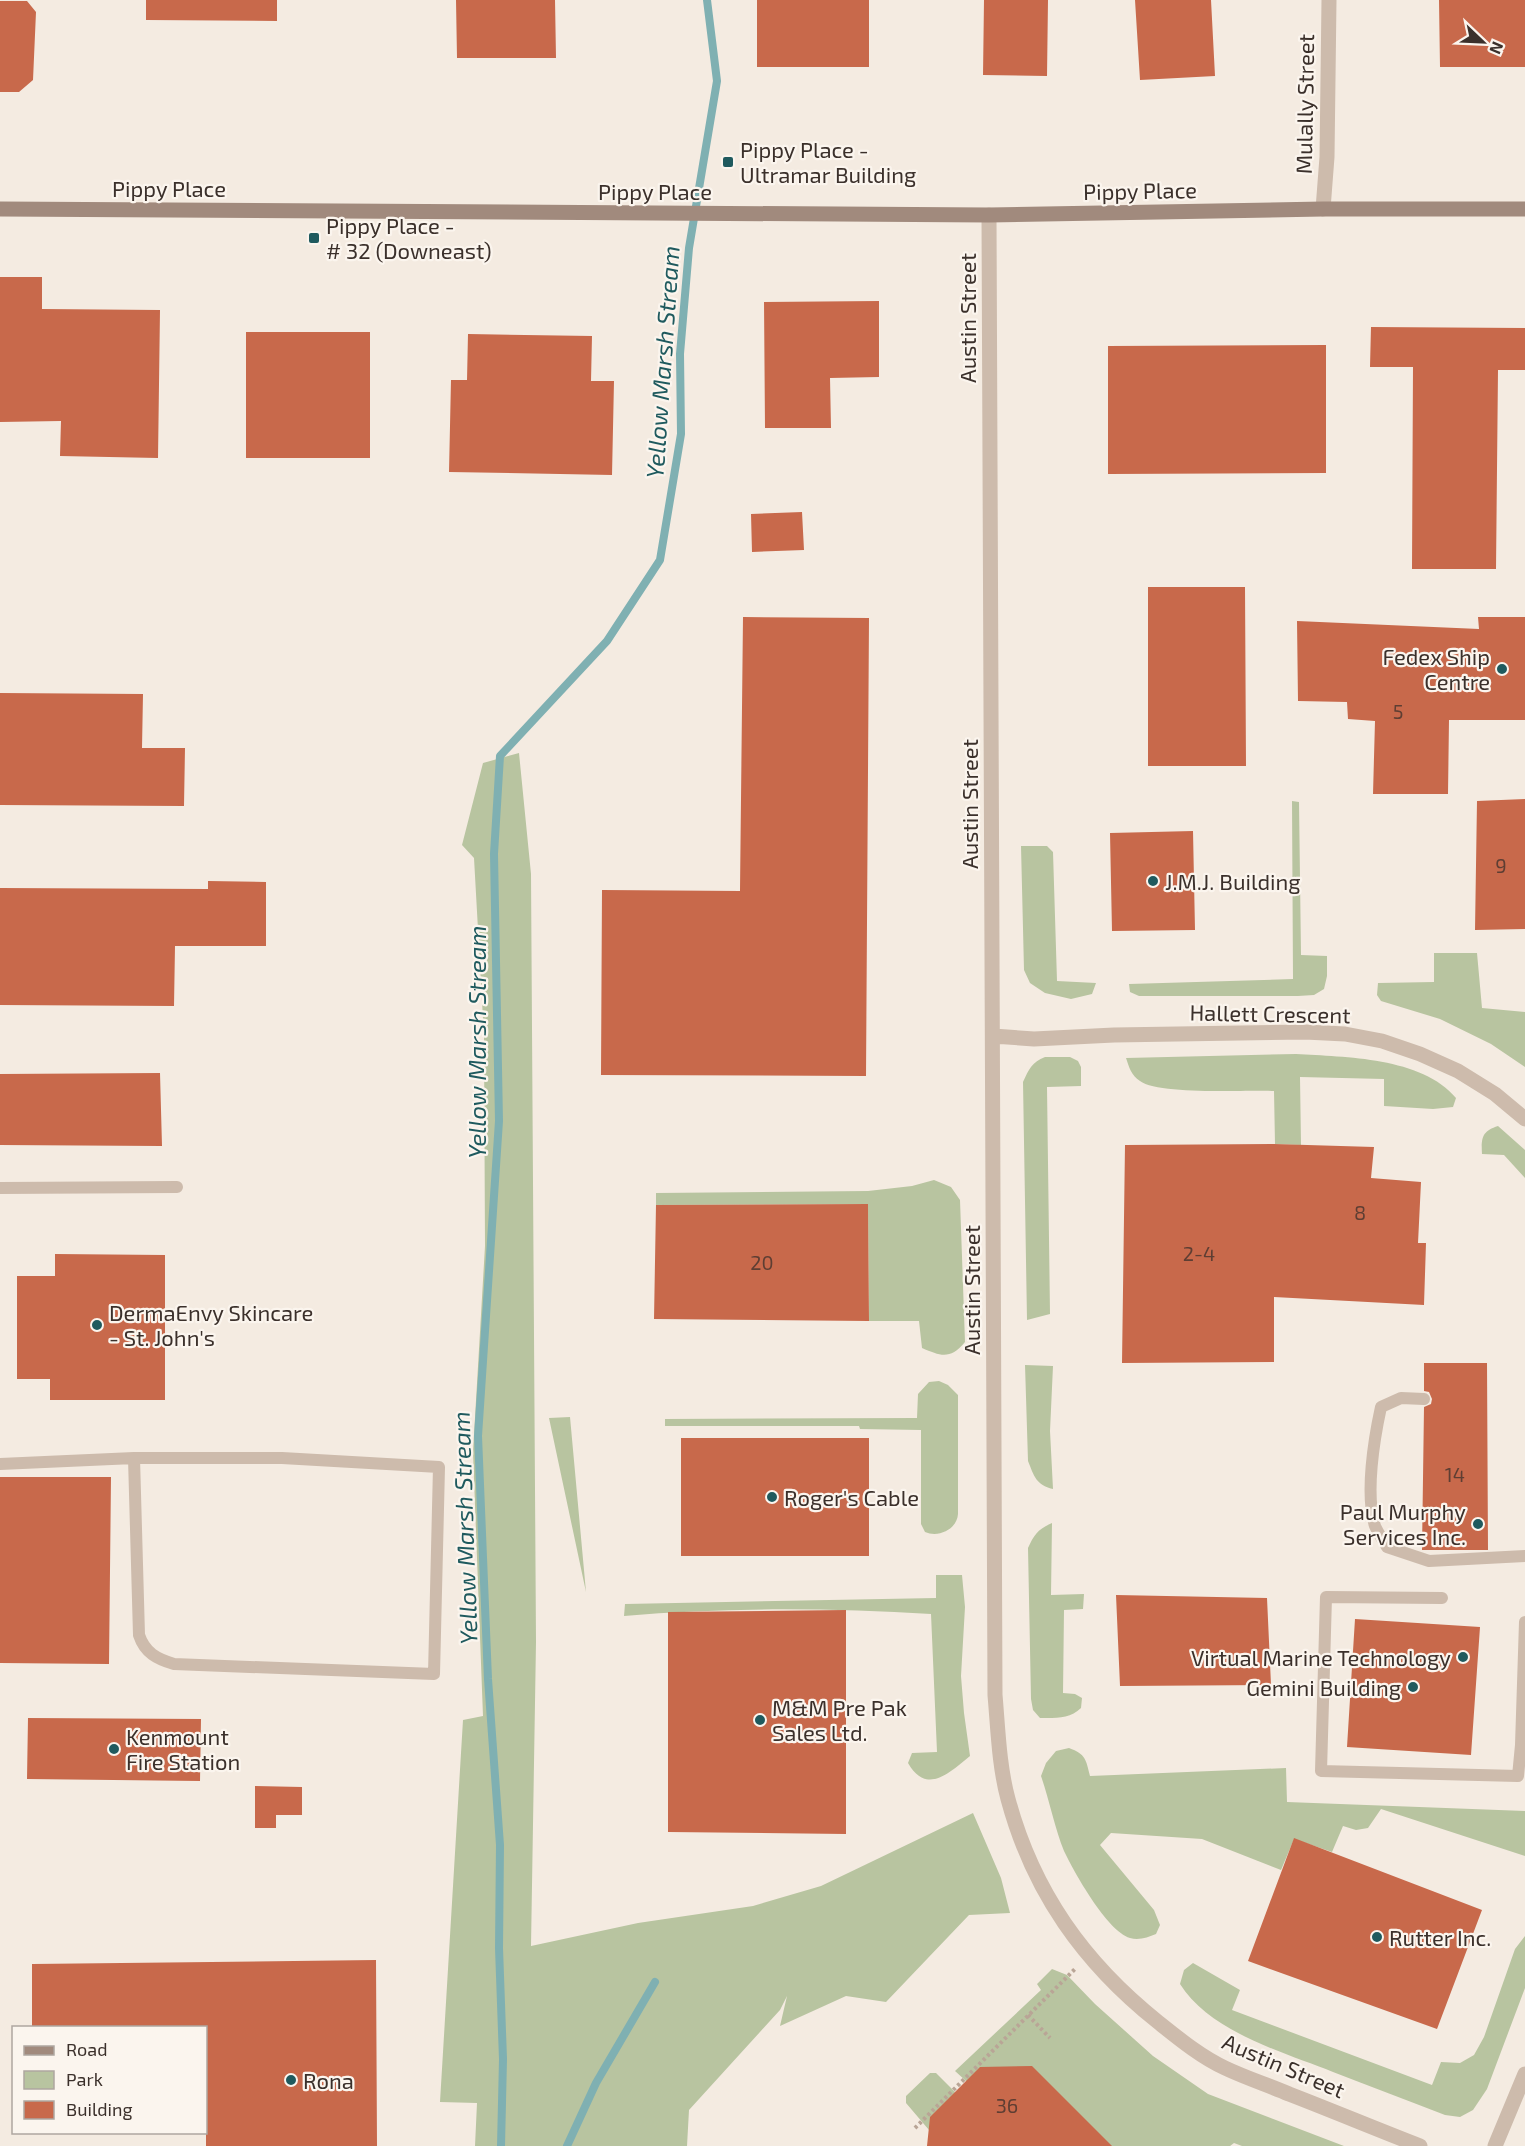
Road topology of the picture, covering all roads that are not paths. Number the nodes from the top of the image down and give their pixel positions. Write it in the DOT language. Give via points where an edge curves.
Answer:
graph roads {
  1 [pos="1329,0"];
  2 [pos="1323,208"];
  3 [pos="0,209"];
  4 [pos="1525,209"];
  5 [pos="989,215"];
  6 [pos="993,1036"];
  7 [pos="1525,1119"];
  8 [pos="177,1187"];
  9 [pos="0,1188"];
  10 [pos="1424,1399"];
  11 [pos="134,1458"];
  12 [pos="0,1464"];
  13 [pos="1525,1556"];
  14 [pos="1442,1598"];
  15 [pos="1525,1622"];
  16 [pos="1523,1745"];
  17 [pos="1525,2074"];
  18 [pos="1420,2146"];
  19 [pos="1495,2146"];
  1 -- 2 [label="street, Mulally Street"];
  2 -- 4 [label="street, Pippy Place"];
  2 -- 5 [label="street, Pippy Place"];
  3 -- 5 [label="street, Pippy Place"];
  5 -- 6 [label="street, Austin Street"];
  6 -- 7 [label="street, Hallett Crescent" via="1034,1040 1114,1035 1345,1034 1382,1041 1458,1071"];
  6 -- 18 [label="street, Austin Street" via="995,1695 1008,1799 1024,1846 1065,1927 1088,1956 1128,1997 1175,2036 1224,2068"];
  8 -- 9 [label="lane"];
  10 -- 13 [label="lane" via="1401,1398 1381,1407 1373,1448 1372,1499 1375,1526 1387,1546 1430,1561"];
  11 -- 11 [label="lane" via="282,1458 439,1467 434,1674 174,1664 159,1660 143,1645 140,1635"];
  11 -- 12 [label="lane"];
  14 -- 16 [label="lane" via="1326,1598 1320,1771 1518,1776"];
  15 -- 16 [label="lane"];
  17 -- 19 [label="street"];
}
